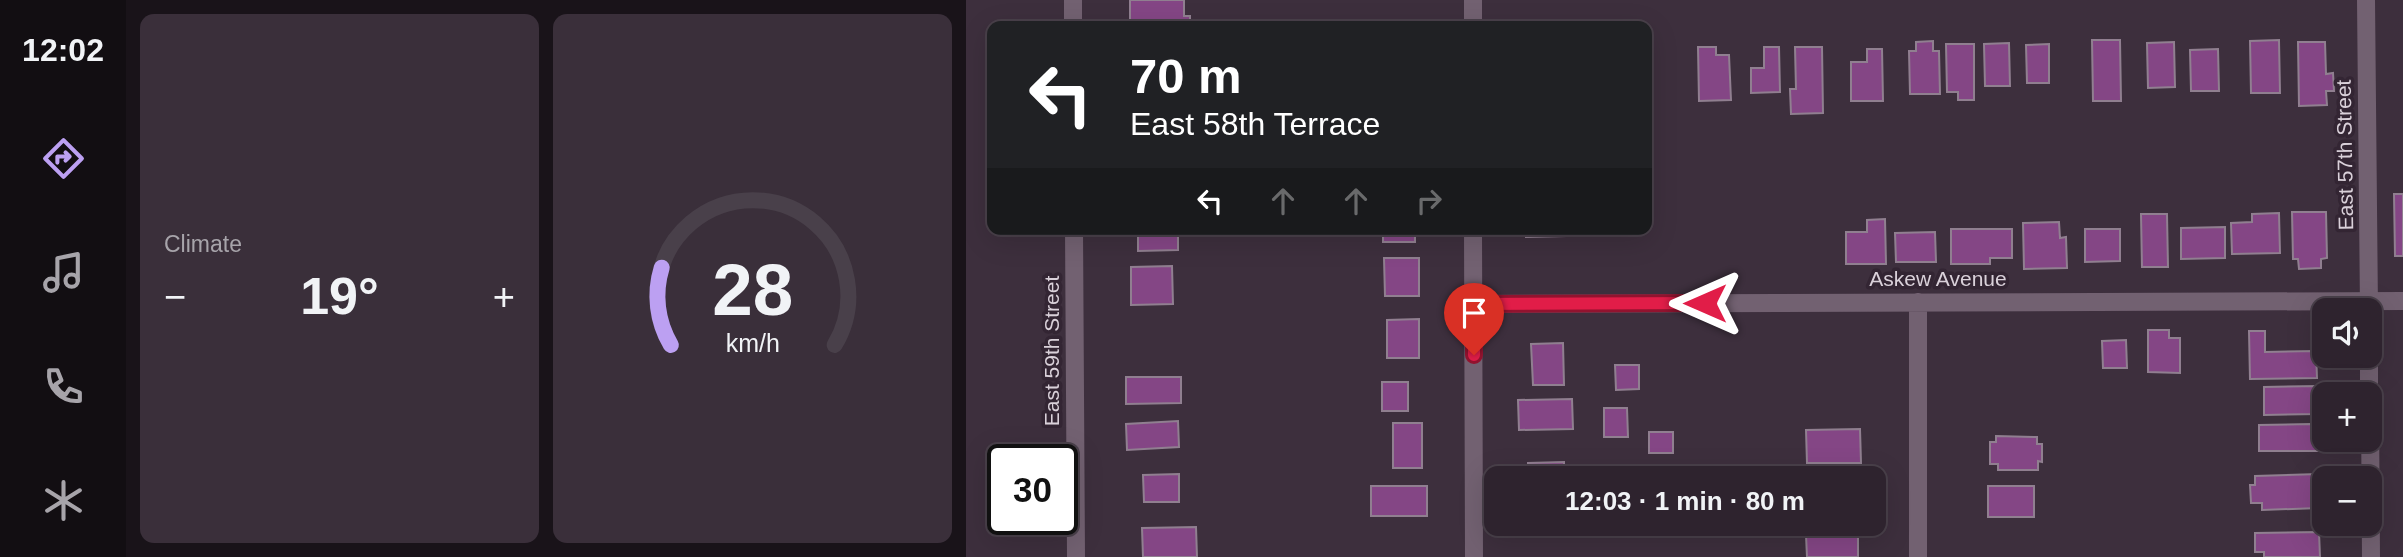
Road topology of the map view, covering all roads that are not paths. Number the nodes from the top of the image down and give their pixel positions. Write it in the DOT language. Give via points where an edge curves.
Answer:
graph roads {
  1 [pos="1073,0"];
  2 [pos="1473,0"];
  3 [pos="2366,0"];
  4 [pos="1073,21"];
  5 [pos="1473,21"];
  6 [pos="1074,235"];
  7 [pos="1473,235"];
  8 [pos="2369,298"];
  9 [pos="2403,301"];
  10 [pos="1918,302"];
  11 [pos="2382,303"];
  12 [pos="1474,304"];
  13 [pos="2312,305"];
  14 [pos="2370,452"];
  15 [pos="1076,557"];
  16 [pos="1474,557"];
  17 [pos="1918,557"];
  18 [pos="2371,557"];
  1 -- 4 [label="street"];
  2 -- 5 [label="street"];
  3 -- 8 [label="street, East 57th Street"];
  6 -- 15 [label="street, East 59th Street"];
  7 -- 12 [label="street"];
  9 -- 11 [label="street, Askew Avenue"];
  10 -- 12 [label="street, Askew Avenue"];
  10 -- 13 [label="street, Askew Avenue"];
  10 -- 17 [label="street"];
  12 -- 16 [label="street"];
  14 -- 18 [label="street"];
}
